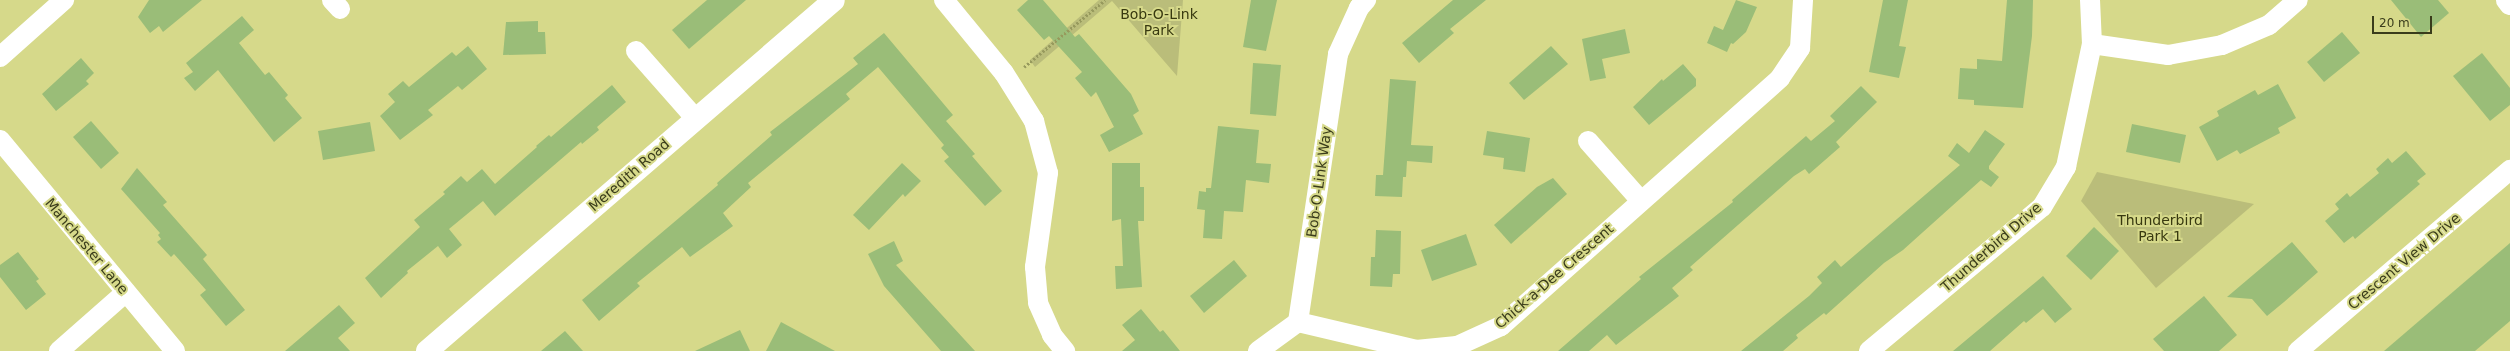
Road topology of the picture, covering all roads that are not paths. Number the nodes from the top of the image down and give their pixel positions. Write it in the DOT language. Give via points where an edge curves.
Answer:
graph roads {
  1 [pos="64,0"];
  2 [pos="834,0"];
  3 [pos="944,0"];
  4 [pos="1366,0"];
  5 [pos="1803,0"];
  6 [pos="2090,0"];
  7 [pos="2298,0"];
  8 [pos="2507,0"];
  9 [pos="2510,4"];
  10 [pos="2092,44"];
  11 [pos="636,51"];
  12 [pos="0,57"];
  13 [pos="694,118"];
  14 [pos="0,140"];
  15 [pos="1588,141"];
  16 [pos="2510,170"];
  17 [pos="1641,201"];
  18 [pos="126,292"];
  19 [pos="1298,322"];
  20 [pos="59,351"];
  21 [pos="175,351"];
  22 [pos="427,351"];
  23 [pos="1066,351"];
  24 [pos="1258,351"];
  25 [pos="1869,351"];
  26 [pos="2298,351"];
  1 -- 12 [label="street"];
  2 -- 13 [label="street, Meredith Road"];
  3 -- 23 [label="street" via="1008,80 1034,121 1048,173 1036,267 1038,303 1052,335"];
  4 -- 19 [label="street, Bob-O-Link Way" via="1359,8 1338,54"];
  5 -- 17 [label="street, Chick-a-Dee Crescent" via="1800,48 1780,78"];
  6 -- 10 [label="street, Thunderbird Drive"];
  7 -- 10 [label="street" via="2269,25 2222,44 2168,54"];
  8 -- 9 [label="street"];
  10 -- 25 [label="street, Thunderbird Drive" via="2066,167 2042,206"];
  11 -- 13 [label="street"];
  13 -- 22 [label="street, Meredith Road"];
  14 -- 18 [label="street, Manchester Lane"];
  15 -- 17 [label="street"];
  16 -- 26 [label="street, Crescent View Drive"];
  17 -- 19 [label="street, Chick-a-Dee Crescent" via="1501,326 1457,346 1416,350"];
  18 -- 20 [label="street"];
  18 -- 21 [label="street, Manchester Lane"];
  19 -- 24 [label="street"];
}
